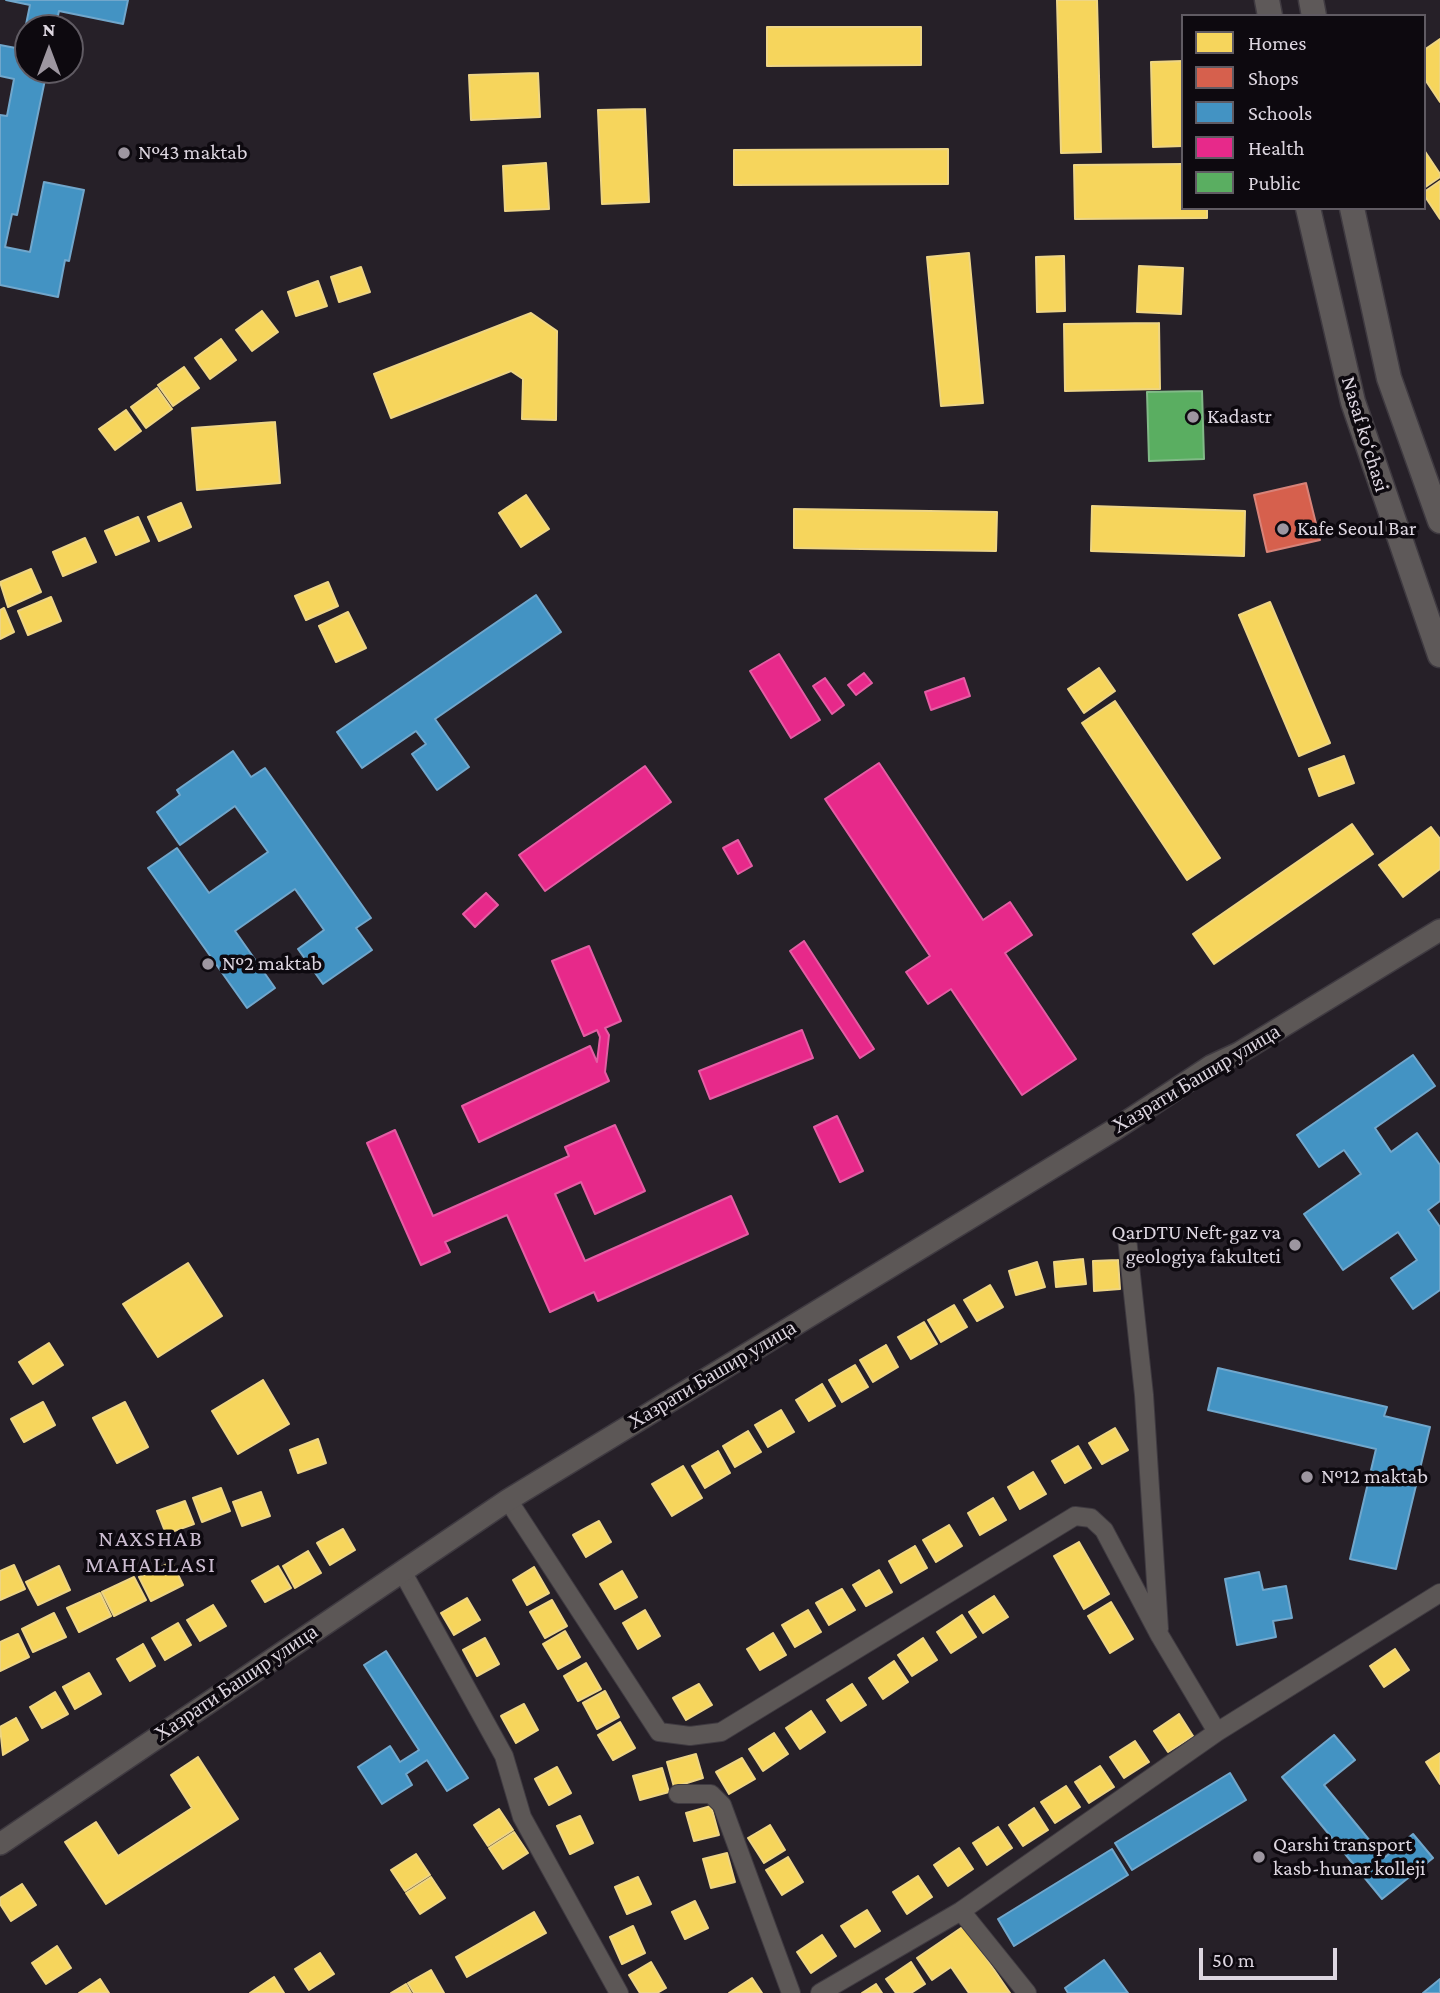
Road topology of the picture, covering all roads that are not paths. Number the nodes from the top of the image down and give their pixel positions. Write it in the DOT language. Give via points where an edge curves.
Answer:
graph roads {
  1 [pos="1308,210"];
  2 [pos="1352,210"];
  3 [pos="1440,521"];
  4 [pos="1440,655"];
  5 [pos="1440,930"];
  6 [pos="1127,1238"];
  7 [pos="508,1500"];
  8 [pos="402,1571"];
  9 [pos="1440,1593"];
  10 [pos="1160,1636"];
  11 [pos="1217,1732"];
  12 [pos="678,1794"];
  13 [pos="0,1844"];
  14 [pos="961,1911"];
  15 [pos="619,1993"];
  16 [pos="791,1993"];
  17 [pos="820,1993"];
  18 [pos="1027,1993"];
  1 -- 4 [label="main road, Nasaf ko‘chasi" via="1353,402"];
  2 -- 3 [label="main road, Nasaf ko‘chasi" via="1389,378"];
  5 -- 7 [label="street, Хазрати Башир улица"];
  6 -- 10 [label="street" via="1144,1395"];
  7 -- 8 [label="street, Хазрати Башир улица"];
  7 -- 10 [label="street" via="659,1732 690,1736 721,1732 1074,1516 1091,1518 1104,1530"];
  8 -- 13 [label="street, Хазрати Башир улица"];
  8 -- 15 [label="street" via="504,1756 522,1817"];
  9 -- 11 [label="street"];
  10 -- 11 [label="street"];
  11 -- 14 [label="street"];
  12 -- 16 [label="street" via="711,1794 722,1805"];
  14 -- 17 [label="street"];
  14 -- 18 [label="street"];
}
